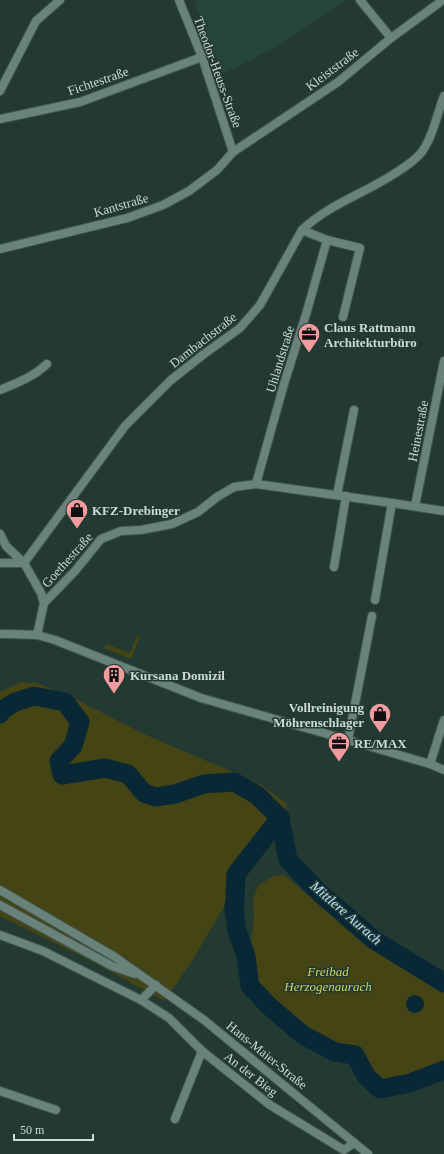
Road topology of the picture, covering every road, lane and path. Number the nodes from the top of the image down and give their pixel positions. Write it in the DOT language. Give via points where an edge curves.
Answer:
graph roads {
  1 [pos="60,0"];
  2 [pos="179,0"];
  3 [pos="360,0"];
  4 [pos="443,0"];
  5 [pos="391,38"];
  6 [pos="202,58"];
  7 [pos="0,91"];
  8 [pos="444,96"];
  9 [pos="0,119"];
  10 [pos="233,152"];
  11 [pos="302,230"];
  12 [pos="327,240"];
  13 [pos="0,249"];
  14 [pos="343,317"];
  15 [pos="444,362"];
  16 [pos="47,364"];
  17 [pos="0,390"];
  18 [pos="354,410"];
  19 [pos="256,484"];
  20 [pos="337,495"];
  21 [pos="346,496"];
  22 [pos="392,502"];
  23 [pos="415,506"];
  24 [pos="444,511"];
  25 [pos="0,534"];
  26 [pos="0,563"];
  27 [pos="24,563"];
  28 [pos="334,567"];
  29 [pos="375,600"];
  30 [pos="44,603"];
  31 [pos="372,616"];
  32 [pos="0,634"];
  33 [pos="37,635"];
  34 [pos="444,720"];
  35 [pos="348,740"];
  36 [pos="430,764"];
  37 [pos="444,770"];
  38 [pos="0,890"];
  39 [pos="0,904"];
  40 [pos="0,935"];
  41 [pos="147,979"];
  42 [pos="156,985"];
  43 [pos="141,1000"];
  44 [pos="202,1051"];
  45 [pos="0,1091"];
  46 [pos="56,1110"];
  47 [pos="175,1119"];
  48 [pos="354,1143"];
  49 [pos="368,1154"];
  1 -- 7 [label="street" via="36,21"];
  2 -- 6 [label="street, Theodor-Heuss-Straße"];
  3 -- 5 [label="street"];
  4 -- 5 [label="street, Kleiststraße"];
  5 -- 10 [label="street, Kleiststraße" via="338,82"];
  6 -- 9 [label="street, Fichtestraße" via="80,102"];
  6 -- 10 [label="street, Theodor-Heuss-Straße"];
  8 -- 11 [label="street, Dambachstraße" via="428,141 420,154 389,178 325,212"];
  10 -- 13 [label="street, Kantstraße" via="217,170 163,205 126,218"];
  11 -- 12 [label="street"];
  11 -- 27 [label="street, Dambachstraße" via="260,305 240,328 171,380 125,426"];
  12 -- 14 [label="street" via="360,248"];
  12 -- 19 [label="street, Uhlandstraße"];
  15 -- 23 [label="street, Heinestraße"];
  16 -- 17 [label="street" via="21,382"];
  18 -- 20 [label="street"];
  19 -- 20 [label="street, Goethestraße"];
  19 -- 30 [label="street, Goethestraße" via="234,488 198,512 172,524 121,531 101,539"];
  20 -- 21 [label="street, Goethestraße"];
  21 -- 22 [label="street, Goethestraße"];
  21 -- 28 [label="street"];
  22 -- 23 [label="street, Goethestraße"];
  22 -- 29 [label="street"];
  23 -- 24 [label="street, Goethestraße"];
  25 -- 27 [label="street" via="6,546"];
  26 -- 27 [label="street"];
  27 -- 30 [label="street"];
  30 -- 33 [label="street"];
  31 -- 35 [label="street"];
  32 -- 33 [label="street"];
  33 -- 35 [label="street" via="202,698"];
  34 -- 36 [label="street"];
  35 -- 36 [label="street"];
  36 -- 37 [label="street"];
  38 -- 41 [label="street, Hans-Maier-Straße" via="115,957"];
  39 -- 41 [label="street, Hans-Maier-Straße" via="112,966"];
  40 -- 43 [label="street, An der Bieg" via="43,951"];
  41 -- 42 [label="street, Hans-Maier-Straße"];
  42 -- 43 [label="street"];
  42 -- 48 [label="street, Hans-Maier-Straße" via="204,1020"];
  43 -- 44 [label="street, An der Bieg" via="169,1018"];
  44 -- 47 [label="street"];
  44 -- 48 [label="street, An der Bieg" via="270,1105 344,1150"];
  45 -- 46 [label="street"];
  48 -- 49 [label="street, Hans-Maier-Straße"];
}
